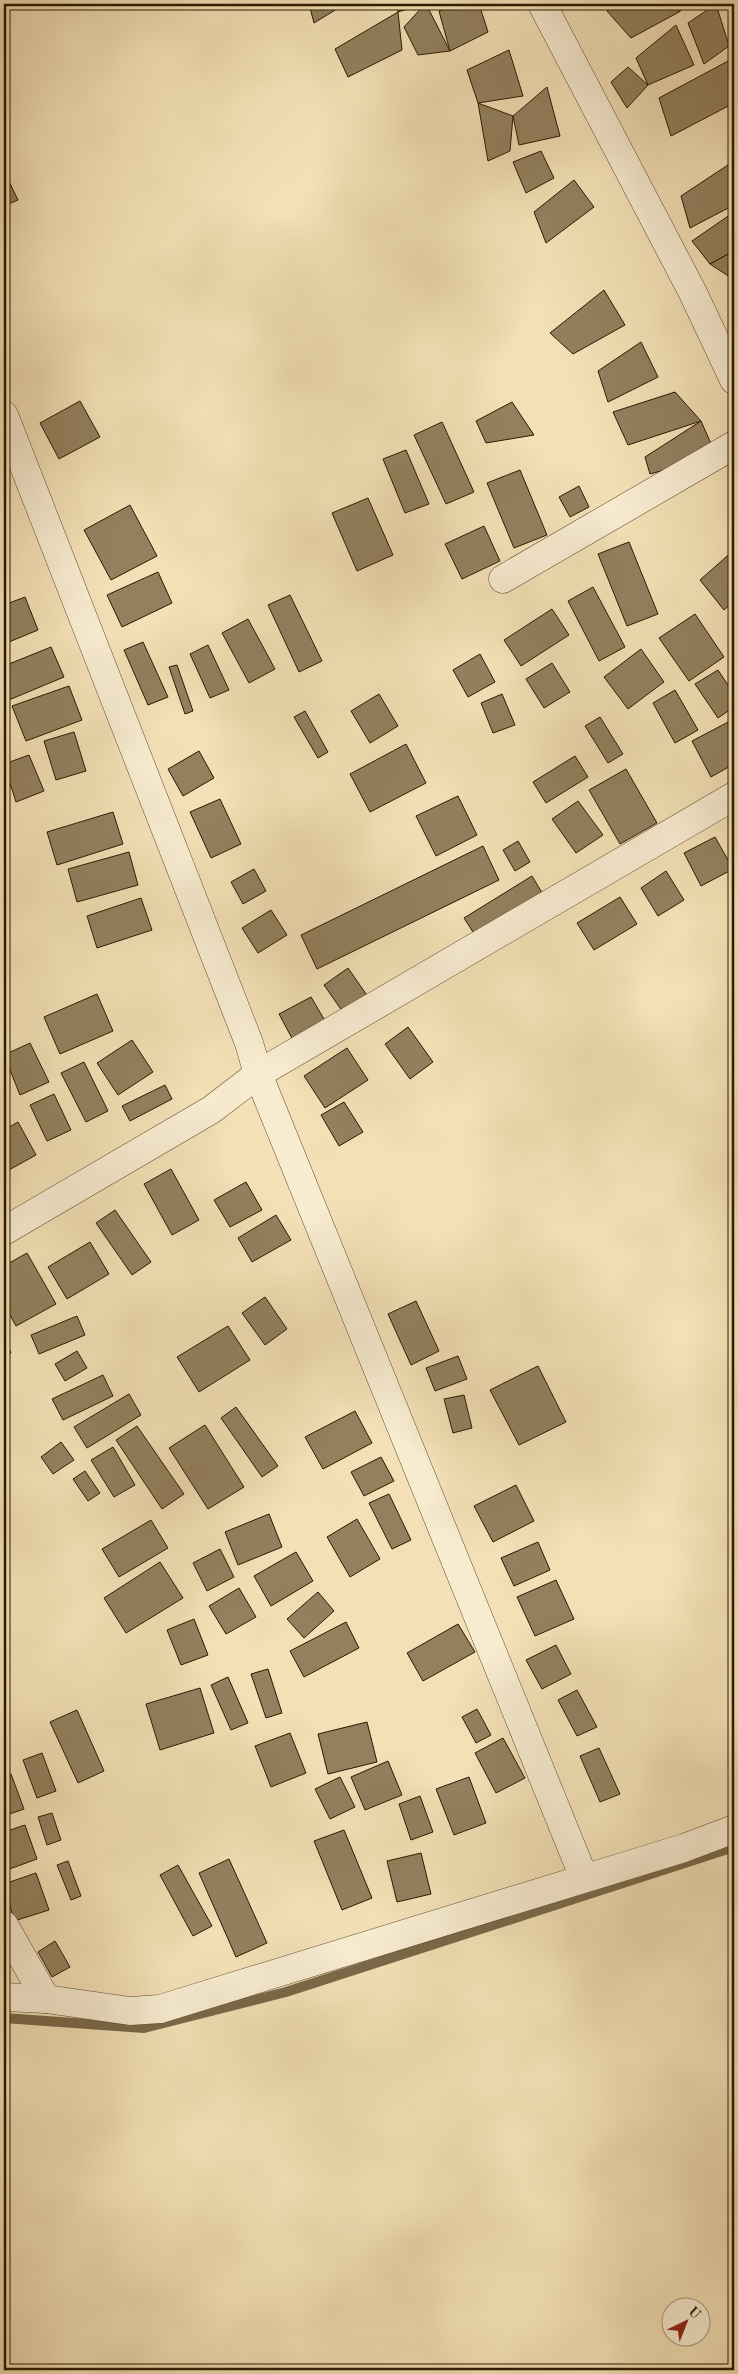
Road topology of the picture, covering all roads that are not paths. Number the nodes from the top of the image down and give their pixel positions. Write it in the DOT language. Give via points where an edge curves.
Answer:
graph roads {
  1 [pos="542,4"];
  2 [pos="734,380"];
  3 [pos="4,415"];
  4 [pos="734,445"];
  5 [pos="503,580"];
  6 [pos="734,796"];
  7 [pos="258,1074"];
  8 [pos="4,1231"];
  9 [pos="734,1829"];
  10 [pos="584,1878"];
  11 [pos="4,1925"];
  12 [pos="4,1997"];
  13 [pos="46,1999"];
  1 -- 2 [label="street" via="693,293"];
  3 -- 7 [label="street" via="249,1043"];
  4 -- 5 [label="street"];
  6 -- 7 [label="street"];
  7 -- 8 [label="street" via="210,1110"];
  7 -- 10 [label="street"];
  9 -- 10 [label="street" via="684,1848"];
  10 -- 13 [label="street" via="160,2009 130,2011"];
  11 -- 13 [label="street"];
  12 -- 13 [label="street"];
}
